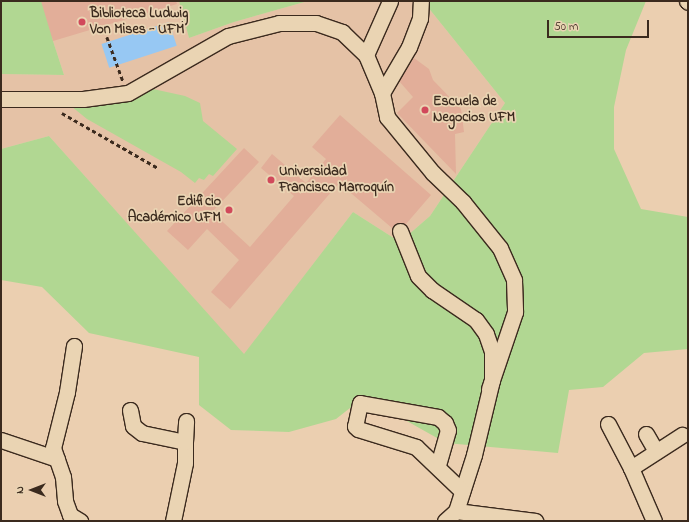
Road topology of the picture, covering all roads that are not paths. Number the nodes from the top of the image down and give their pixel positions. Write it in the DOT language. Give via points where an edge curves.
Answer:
graph roads {
  1 [pos="390,1"];
  2 [pos="421,1"];
  3 [pos="366,55"];
  4 [pos="382,93"];
  5 [pos="1,99"];
  6 [pos="400,231"];
  7 [pos="74,346"];
  8 [pos="489,389"];
  9 [pos="130,410"];
  10 [pos="186,421"];
  11 [pos="608,424"];
  12 [pos="646,434"];
  13 [pos="682,435"];
  14 [pos="1,440"];
  15 [pos="185,442"];
  16 [pos="656,451"];
  17 [pos="57,459"];
  18 [pos="438,465"];
  19 [pos="631,468"];
  20 [pos="462,491"];
  21 [pos="451,516"];
  22 [pos="80,521"];
  23 [pos="173,521"];
  24 [pos="535,521"];
  25 [pos="654,521"];
  1 -- 3 [label="street"];
  2 -- 4 [label="street" via="420,18 409,47"];
  3 -- 4 [label="street"];
  3 -- 5 [label="street" via="342,32 316,23 280,23 228,36 128,93 83,99"];
  4 -- 8 [label="street" via="387,117 433,173 463,202 500,248 514,280 515,312"];
  6 -- 8 [label="street" via="418,276 432,290 470,314 486,334 494,361"];
  7 -- 17 [label="street" via="67,392 53,448"];
  8 -- 20 [label="street"];
  9 -- 15 [label="street" via="133,426 142,433"];
  10 -- 15 [label="street"];
  11 -- 19 [label="street"];
  12 -- 16 [label="street"];
  13 -- 16 [label="street"];
  14 -- 17 [label="street"];
  15 -- 23 [label="street" via="185,463"];
  16 -- 19 [label="street"];
  17 -- 22 [label="street" via="64,501 70,514"];
  18 -- 18 [label="street" via="448,430 446,423 438,417 360,403 355,426 358,429 416,448"];
  18 -- 20 [label="street"];
  19 -- 25 [label="street"];
  20 -- 21 [label="street"];
  21 -- 24 [label="street"];
}
